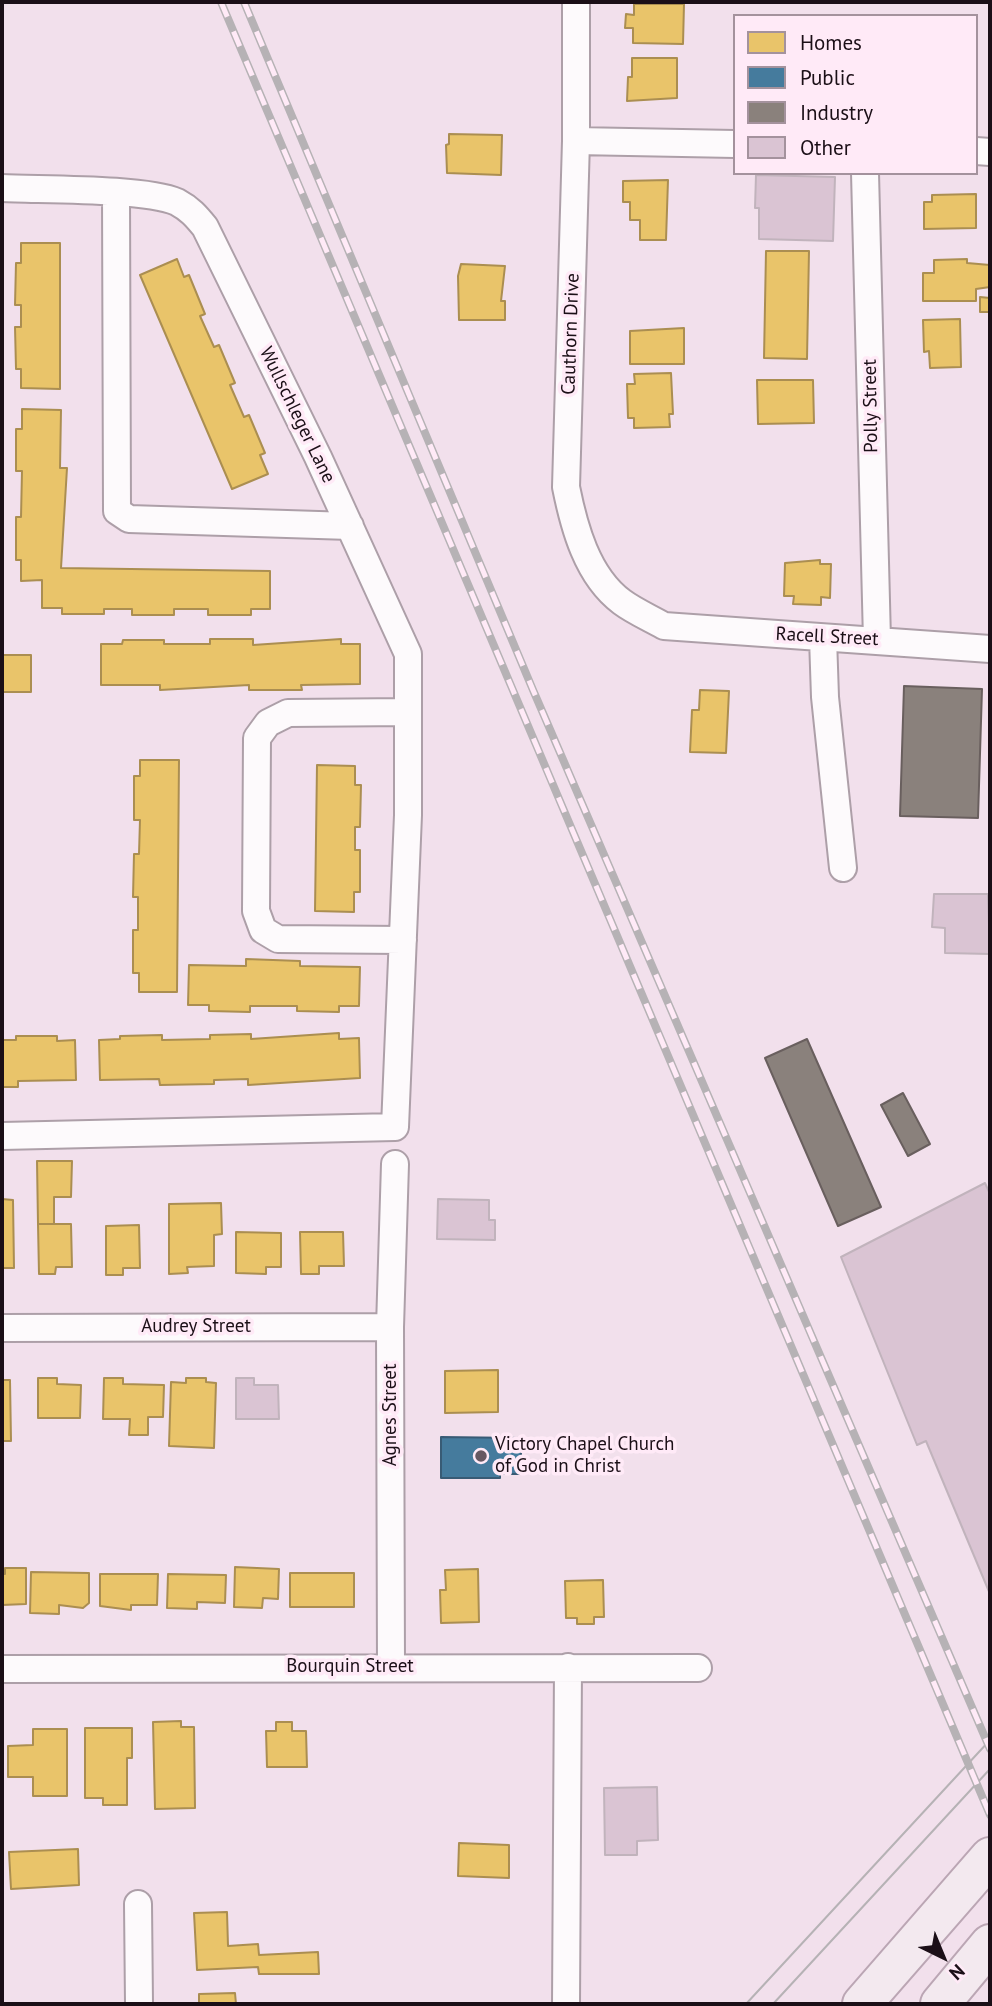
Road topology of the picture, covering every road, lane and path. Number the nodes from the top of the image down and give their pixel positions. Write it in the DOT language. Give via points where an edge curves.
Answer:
graph roads {
  1 [pos="576,2"];
  2 [pos="576,141"];
  3 [pos="733,144"];
  4 [pos="865,175"];
  5 [pos="2,188"];
  6 [pos="116,194"];
  7 [pos="350,526"];
  8 [pos="664,626"];
  9 [pos="823,638"];
  10 [pos="877,640"];
  11 [pos="990,649"];
  12 [pos="408,712"];
  13 [pos="843,868"];
  14 [pos="403,940"];
  15 [pos="2,1136"];
  16 [pos="395,1164"];
  17 [pos="390,1326"];
  18 [pos="2,1328"];
  19 [pos="391,1667"];
  20 [pos="568,1667"];
  21 [pos="698,1668"];
  22 [pos="2,1669"];
  23 [pos="990,1857"];
  24 [pos="138,1904"];
  25 [pos="990,1944"];
  26 [pos="139,2004"];
  27 [pos="566,2004"];
  28 [pos="862,2004"];
  29 [pos="940,2004"];
  1 -- 2 [label="street, Cauthorn Drive"];
  2 -- 3 [label="street"];
  2 -- 8 [label="street, Cauthorn Drive" via="566,487 574,526 594,569 620,601"];
  4 -- 10 [label="street, Polly Street"];
  5 -- 6 [label="street, Wullschleger Lane"];
  6 -- 7 [label="street, Wullschleger Lane" via="174,201 193,212 205,227"];
  6 -- 7 [label="street" via="117,511 129,519"];
  7 -- 12 [label="street, Wullschleger Lane" via="408,654"];
  8 -- 9 [label="street, Racell Street"];
  9 -- 10 [label="street, Racell Street"];
  9 -- 13 [label="street"];
  10 -- 11 [label="street, Racell Street"];
  12 -- 14 [label="street, Wullschleger Lane"];
  12 -- 14 [label="street" via="288,713 268,723 257,738 256,911 262,930 278,939"];
  14 -- 15 [label="street" via="395,1127"];
  16 -- 17 [label="street, Agnes Street"];
  17 -- 18 [label="street, Audrey Street"];
  17 -- 19 [label="street, Agnes Street"];
  19 -- 20 [label="street, Bourquin Street"];
  19 -- 22 [label="street, Bourquin Street"];
  20 -- 21 [label="street, Bourquin Street"];
  20 -- 27 [label="street"];
  23 -- 28 [label="main road"];
  24 -- 26 [label="street"];
  25 -- 29 [label="main road"];
}
